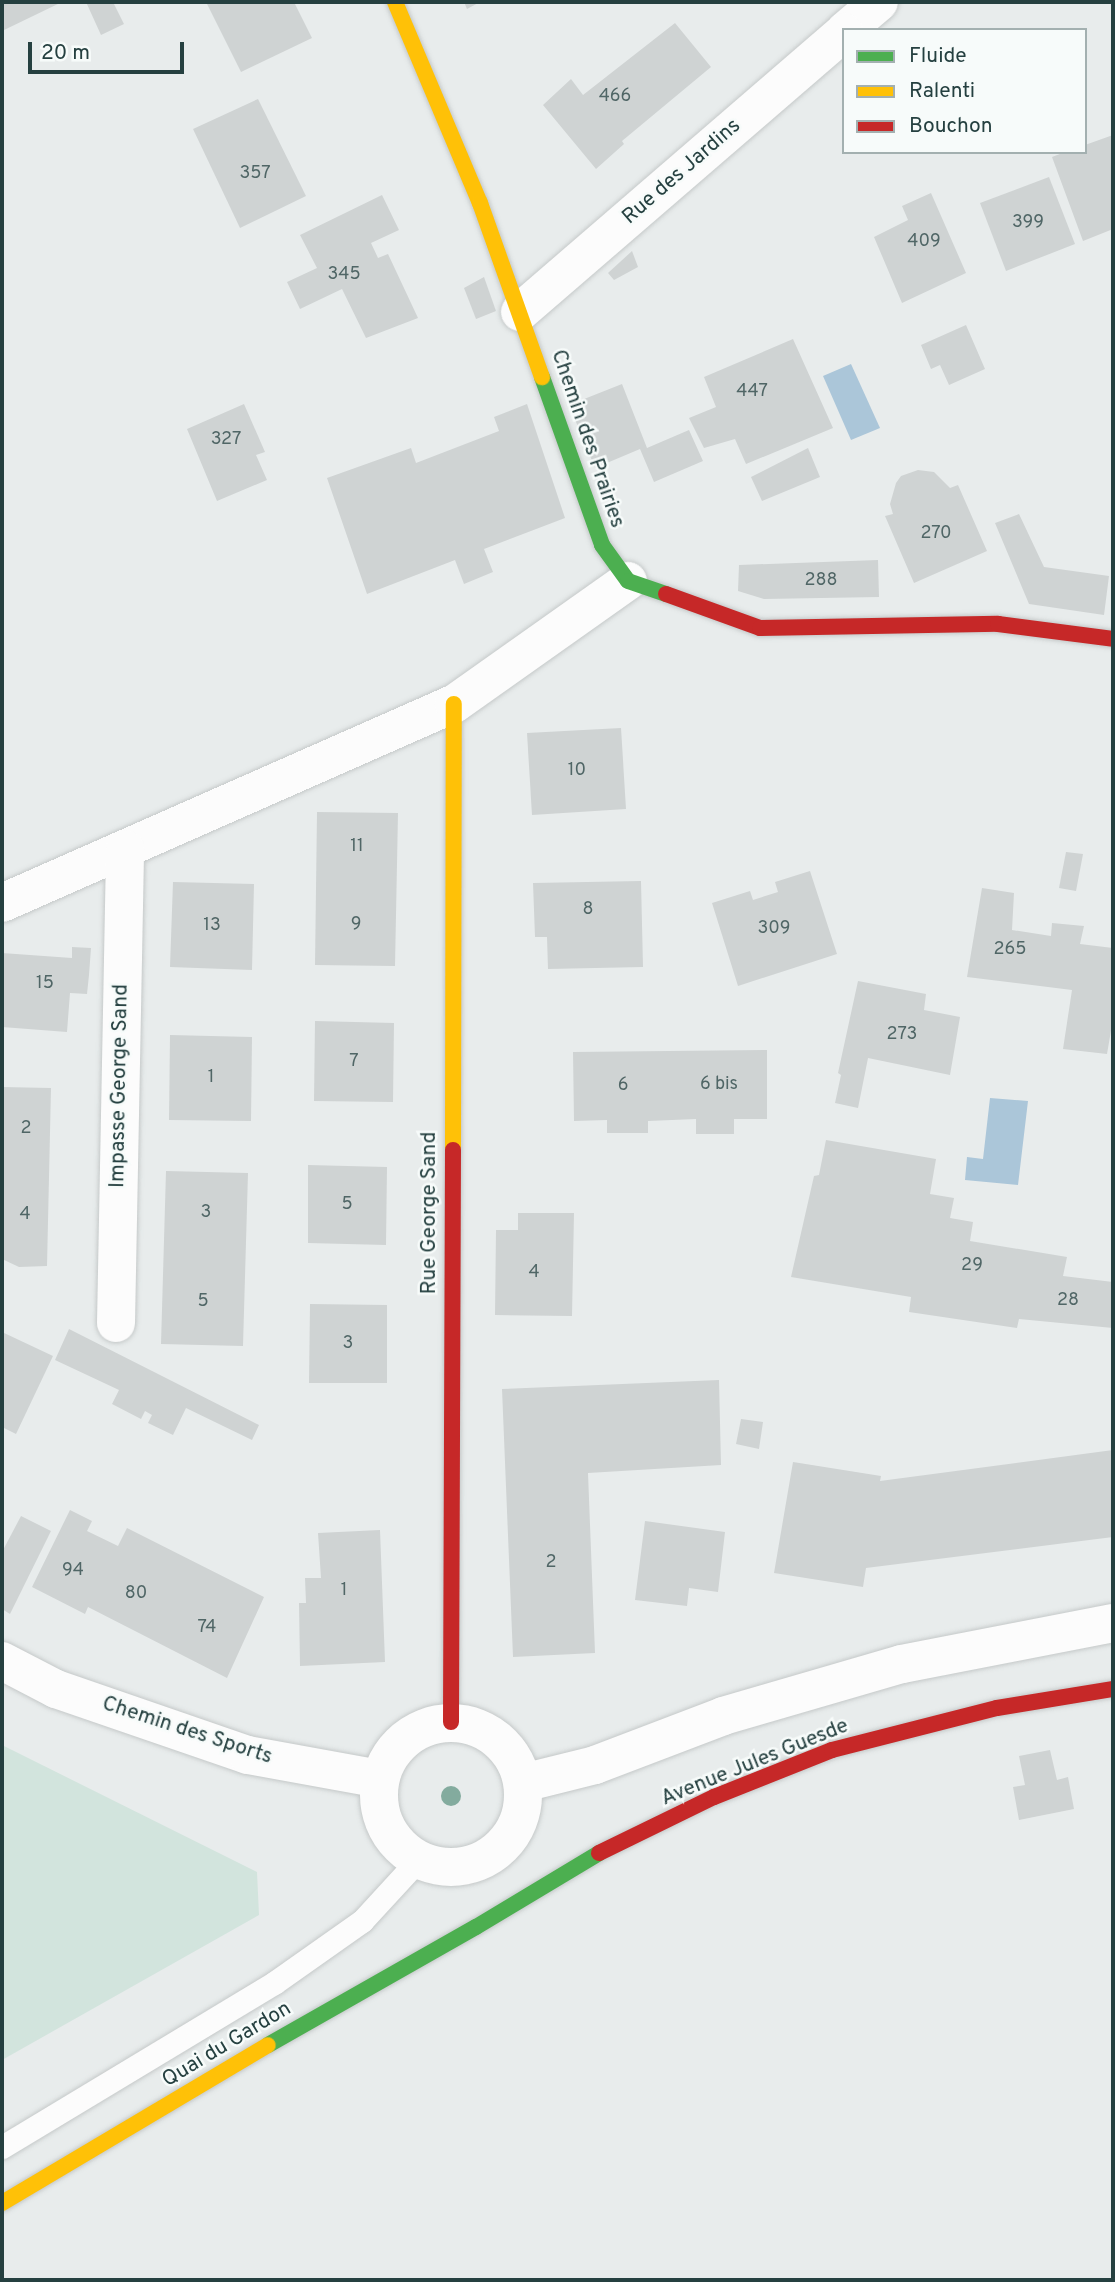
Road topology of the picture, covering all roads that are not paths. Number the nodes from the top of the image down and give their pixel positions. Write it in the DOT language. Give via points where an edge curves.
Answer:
graph roads {
  1 [pos="395,2"];
  2 [pos="879,2"];
  3 [pos="849,28"];
  4 [pos="842,34"];
  5 [pos="520,312"];
  6 [pos="628,581"];
  7 [pos="1113,639"];
  8 [pos="454,704"];
  9 [pos="125,849"];
  10 [pos="2,903"];
  11 [pos="116,1323"];
  12 [pos="1113,1623"];
  13 [pos="2,1661"];
  14 [pos="1113,1689"];
  15 [pos="452,1722"];
  16 [pos="380,1779"];
  17 [pos="523,1783"];
  18 [pos="418,1860"];
  19 [pos="476,1927"];
  20 [pos="2,2147"];
  21 [pos="2,2203"];
  1 -- 5 [label="street, Chemin des Prairies" via="480,203"];
  2 -- 3 [label="street, Rue des Jardins"];
  4 -- 5 [label="street, Rue des Jardins"];
  5 -- 6 [label="street, Chemin des Prairies" via="602,545"];
  6 -- 7 [label="street" via="760,628 998,624"];
  6 -- 8 [label="street"];
  8 -- 9 [label="street"];
  8 -- 15 [label="street, Rue George Sand"];
  9 -- 10 [label="street"];
  9 -- 11 [label="street, Impasse George Sand"];
  12 -- 17 [label="street" via="902,1664 723,1716 595,1765"];
  13 -- 16 [label="street, Chemin des Sports" via="56,1689 248,1755"];
  14 -- 19 [label="street, Avenue Jules Guesde" via="997,1708 832,1750 714,1797 586,1860"];
  15 -- 16 [label="street" via="427,1726 405,1738 389,1756"];
  15 -- 17 [label="street" via="490,1733 505,1746"];
  16 -- 18 [label="street" via="379,1803 386,1826 399,1845"];
  17 -- 18 [label="street" via="523,1806 503,1846 463,1867 440,1867"];
  18 -- 20 [label="lane" via="362,1921 274,1983"];
  19 -- 21 [label="street, Quai du Gardon" via="328,2009"];
}
